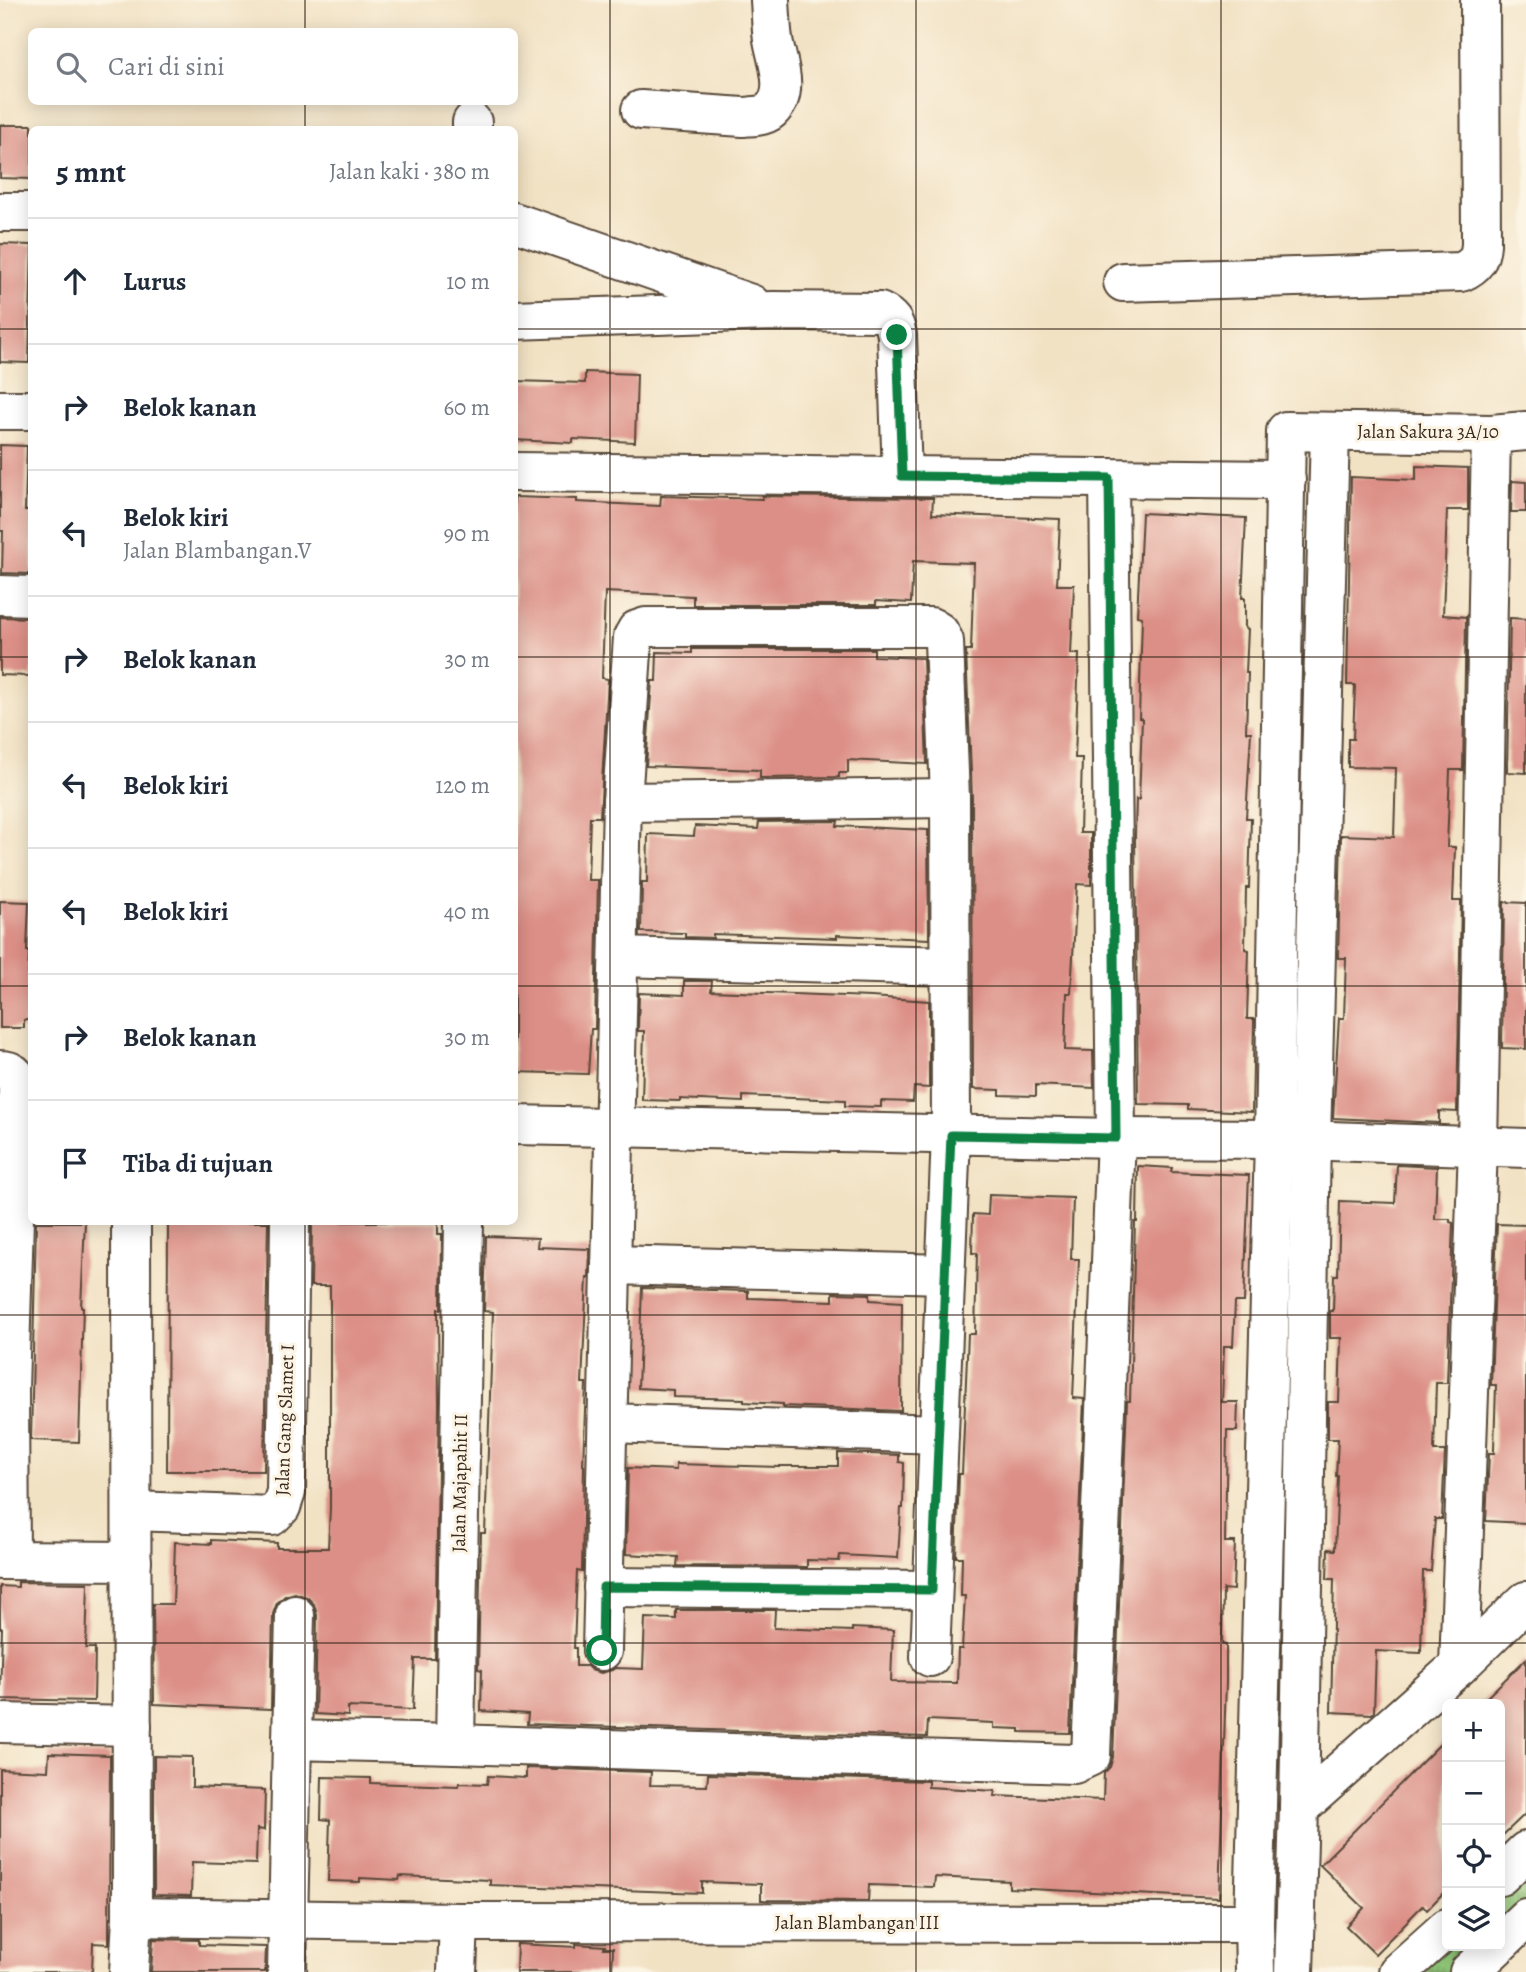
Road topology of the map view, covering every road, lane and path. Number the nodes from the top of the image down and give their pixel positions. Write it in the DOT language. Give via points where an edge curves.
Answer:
graph roads {
  1 [pos="770,0"];
  2 [pos="1480,0"];
  3 [pos="641,110"];
  4 [pos="0,212"];
  5 [pos="28,212"];
  6 [pos="518,223"];
  7 [pos="615,257"];
  8 [pos="1124,282"];
  9 [pos="773,312"];
  10 [pos="609,317"];
  11 [pos="518,320"];
  12 [pos="0,410"];
  13 [pos="28,410"];
  14 [pos="1330,432"];
  15 [pos="1509,433"];
  16 [pos="518,472"];
  17 [pos="902,476"];
  18 [pos="1109,478"];
  19 [pos="1286,480"];
  20 [pos="0,595"];
  21 [pos="28,596"];
  22 [pos="950,798"];
  23 [pos="622,802"];
  24 [pos="619,957"];
  25 [pos="950,966"];
  26 [pos="0,1070"];
  27 [pos="518,1125"];
  28 [pos="615,1128"];
  29 [pos="951,1135"];
  30 [pos="1116,1138"];
  31 [pos="1274,1139"];
  32 [pos="1311,1140"];
  33 [pos="1478,1147"];
  34 [pos="1526,1148"];
  35 [pos="131,1225"];
  36 [pos="290,1225"];
  37 [pos="464,1225"];
  38 [pos="7,1234"];
  39 [pos="611,1265"];
  40 [pos="945,1274"];
  41 [pos="5,1390"];
  42 [pos="608,1423"];
  43 [pos="939,1434"];
  44 [pos="132,1511"];
  45 [pos="5,1560"];
  46 [pos="132,1562"];
  47 [pos="603,1587"];
  48 [pos="932,1590"];
  49 [pos="1526,1601"];
  50 [pos="295,1615"];
  51 [pos="602,1651"];
  52 [pos="930,1657"];
  53 [pos="1460,1667"];
  54 [pos="0,1723"];
  55 [pos="132,1726"];
  56 [pos="292,1740"];
  57 [pos="455,1744"];
  58 [pos="1299,1808"];
  59 [pos="1526,1851"];
  60 [pos="1505,1872"];
  61 [pos="132,1917"];
  62 [pos="1526,1918"];
  63 [pos="288,1919"];
  64 [pos="459,1922"];
  65 [pos="1255,1923"];
  66 [pos="1442,1932"];
  67 [pos="1484,1953"];
  68 [pos="129,1972"];
  69 [pos="287,1972"];
  70 [pos="457,1972"];
  71 [pos="1255,1972"];
  72 [pos="1294,1972"];
  73 [pos="1398,1972"];
  1 -- 3 [label="street" via="781,77 773,108 759,116 743,117"];
  2 -- 8 [label="street" via="1481,244 1476,263 1461,272"];
  4 -- 5 [label="street"];
  6 -- 7 [label="street"];
  7 -- 9 [label="street"];
  7 -- 10 [label="street"];
  9 -- 10 [label="street"];
  9 -- 17 [label="street" via="880,312 892,320 897,335"];
  10 -- 11 [label="street"];
  12 -- 13 [label="street"];
  14 -- 15 [label="street, Jalan Sakura 3A/10"];
  14 -- 19 [label="street, Jalan Sakura 3A/10" via="1286,431"];
  14 -- 32 [label="street"];
  15 -- 33 [label="street"];
  16 -- 17 [label="street"];
  17 -- 18 [label="street"];
  18 -- 19 [label="street"];
  18 -- 30 [label="street"];
  19 -- 31 [label="street"];
  20 -- 21 [label="street"];
  22 -- 23 [label="street"];
  22 -- 23 [label="street" via="944,641 936,629 646,626 637,629 633,637"];
  22 -- 25 [label="street"];
  23 -- 24 [label="street"];
  24 -- 25 [label="street"];
  24 -- 28 [label="street"];
  25 -- 29 [label="street"];
  26 -- 38 [label="street" via="16,1075 18,1084"];
  27 -- 28 [label="street"];
  28 -- 29 [label="street"];
  28 -- 39 [label="street"];
  29 -- 30 [label="street"];
  29 -- 40 [label="street"];
  30 -- 31 [label="street"];
  30 -- 57 [label="street" via="1091,1756 1074,1764"];
  31 -- 32 [label="street"];
  31 -- 65 [label="street"];
  32 -- 33 [label="street"];
  32 -- 58 [label="street"];
  33 -- 34 [label="street"];
  33 -- 53 [label="street"];
  35 -- 44 [label="street"];
  36 -- 44 [label="street, Jalan Gang Slamet I" via="286,1492 281,1507 272,1516"];
  37 -- 57 [label="street, Jalan Majapahit II"];
  38 -- 41 [label="street"];
  39 -- 40 [label="street"];
  39 -- 42 [label="street"];
  40 -- 43 [label="street"];
  41 -- 45 [label="street"];
  42 -- 43 [label="street"];
  42 -- 47 [label="street"];
  43 -- 48 [label="street"];
  44 -- 46 [label="street"];
  45 -- 46 [label="street"];
  46 -- 55 [label="street"];
  47 -- 48 [label="street"];
  47 -- 51 [label="street"];
  48 -- 52 [label="street"];
  49 -- 53 [label="street"];
  50 -- 56 [label="street"];
  53 -- 58 [label="street"];
  54 -- 55 [label="street"];
  55 -- 61 [label="street"];
  56 -- 57 [label="street"];
  56 -- 63 [label="street"];
  58 -- 72 [label="street"];
  59 -- 60 [label="street"];
  61 -- 63 [label="street, Jalan Blambangan III"];
  61 -- 68 [label="street"];
  62 -- 67 [label="street"];
  63 -- 64 [label="street, Jalan Blambangan III"];
  63 -- 69 [label="street"];
  64 -- 65 [label="street, Jalan Blambangan III"];
  64 -- 70 [label="street"];
  65 -- 71 [label="street"];
  66 -- 73 [label="street"];
}
